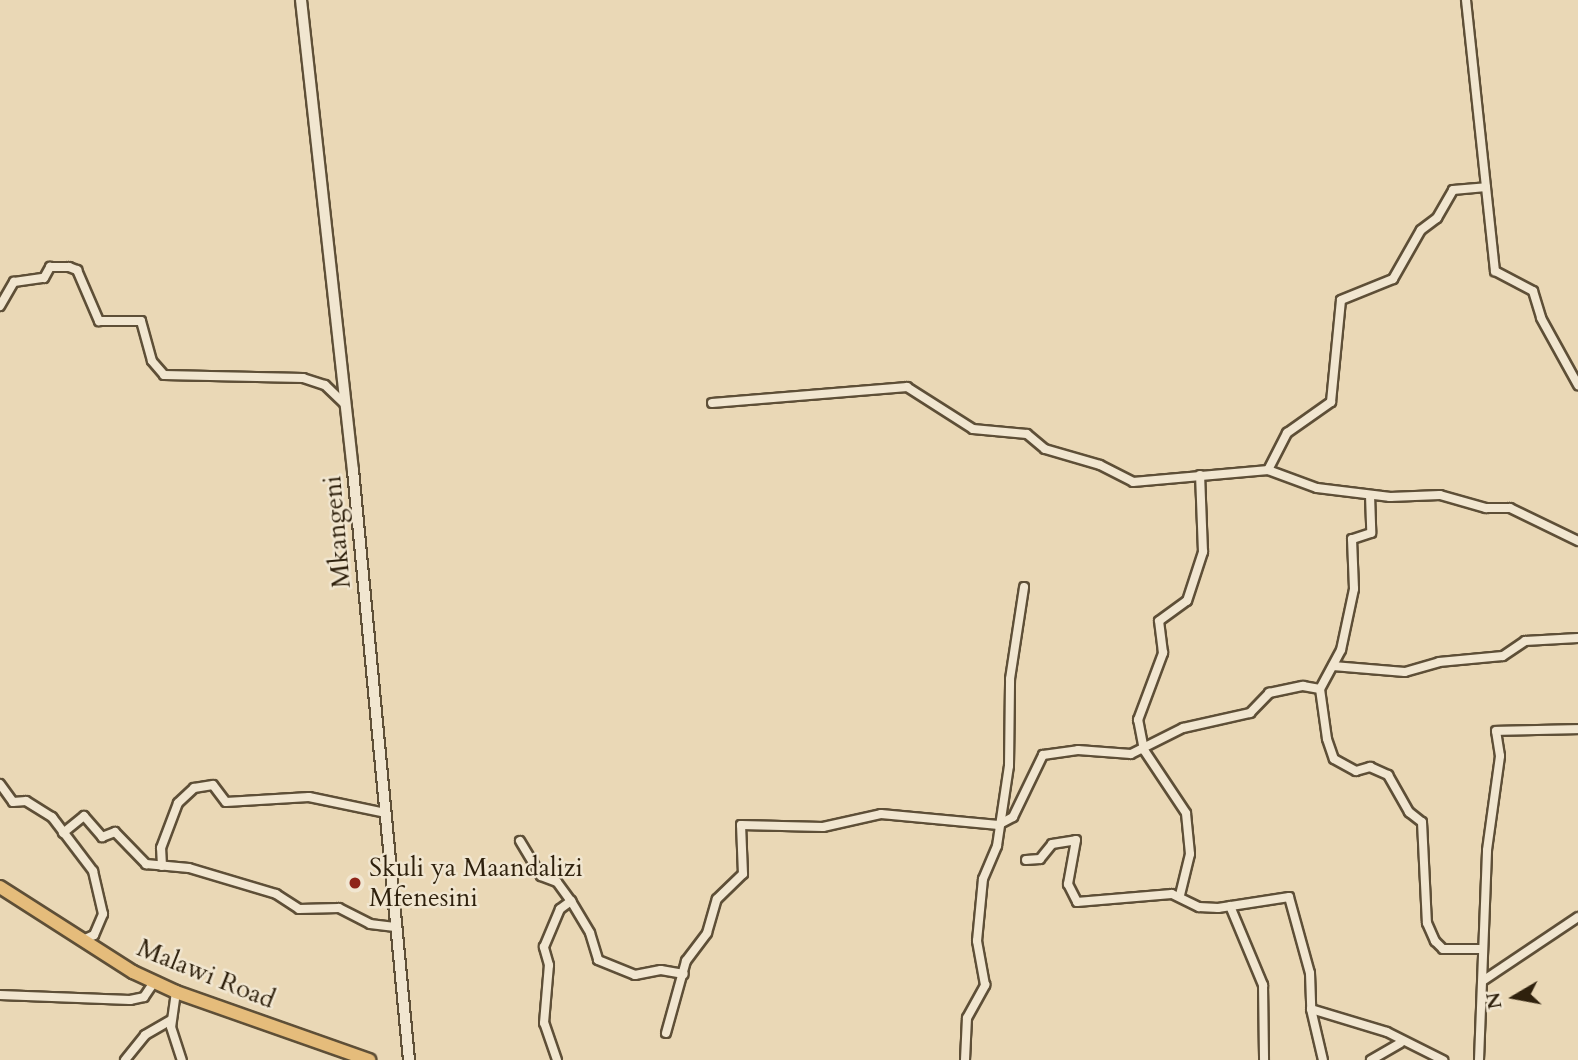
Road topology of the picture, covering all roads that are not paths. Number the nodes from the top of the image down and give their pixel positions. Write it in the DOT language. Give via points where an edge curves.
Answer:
graph roads {
  1 [pos="301,0"];
  2 [pos="1466,0"];
  3 [pos="1486,187"];
  4 [pos="0,306"];
  5 [pos="1578,385"];
  6 [pos="712,403"];
  7 [pos="346,405"];
  8 [pos="1268,470"];
  9 [pos="1200,475"];
  10 [pos="1370,495"];
  11 [pos="1578,541"];
  12 [pos="1024,587"];
  13 [pos="1578,638"];
  14 [pos="1333,666"];
  15 [pos="1320,690"];
  16 [pos="1578,729"];
  17 [pos="1144,750"];
  18 [pos="0,784"];
  19 [pos="382,813"];
  20 [pos="998,825"];
  21 [pos="63,833"];
  22 [pos="520,841"];
  23 [pos="1026,860"];
  24 [pos="162,866"];
  25 [pos="0,887"];
  26 [pos="1180,895"];
  27 [pos="571,901"];
  28 [pos="1230,906"];
  29 [pos="1578,917"];
  30 [pos="395,927"];
  31 [pos="83,940"];
  32 [pos="1482,949"];
  33 [pos="684,974"];
  34 [pos="1484,980"];
  35 [pos="154,982"];
  36 [pos="176,992"];
  37 [pos="0,995"];
  38 [pos="1311,1009"];
  39 [pos="171,1020"];
  40 [pos="666,1033"];
  41 [pos="1400,1043"];
  42 [pos="125,1060"];
  43 [pos="182,1060"];
  44 [pos="369,1060"];
  45 [pos="409,1060"];
  46 [pos="557,1060"];
  47 [pos="965,1060"];
  48 [pos="1264,1060"];
  49 [pos="1323,1060"];
  50 [pos="1371,1060"];
  51 [pos="1443,1060"];
  52 [pos="1479,1060"];
  1 -- 7 [label="street, Mkangeni"];
  2 -- 3 [label="street"];
  3 -- 5 [label="street" via="1495,271 1532,290 1546,327"];
  3 -- 8 [label="street" via="1453,190 1437,218 1421,230 1411,257 1393,279 1341,300 1331,402 1287,433"];
  4 -- 7 [label="street" via="14,282 44,278 50,267 69,267 77,270 99,321 141,321 152,361 164,375 303,377 325,385"];
  6 -- 9 [label="street" via="811,397 831,389 907,387 973,429 1027,434 1045,449 1100,465 1120,479"];
  7 -- 19 [label="street, Mkangeni"];
  8 -- 9 [label="street" via="1248,476"];
  8 -- 10 [label="street" via="1317,488"];
  9 -- 17 [label="street" via="1203,552 1187,601 1159,621 1163,653 1138,720"];
  10 -- 11 [label="street" via="1440,495 1486,508 1510,508"];
  10 -- 14 [label="street" via="1371,533 1352,539 1354,589"];
  12 -- 20 [label="street" via="1010,679 1009,766"];
  13 -- 14 [label="street" via="1525,641 1503,656 1438,662 1405,672"];
  14 -- 15 [label="street"];
  15 -- 17 [label="street" via="1303,686 1269,693 1250,713 1182,728"];
  15 -- 32 [label="street" via="1334,759 1356,771 1370,767 1388,775 1409,812 1422,822 1427,923 1435,941 1443,949"];
  16 -- 32 [label="street" via="1496,731 1500,756"];
  17 -- 20 [label="street" via="1043,755 1013,817"];
  17 -- 26 [label="street" via="1186,813 1190,854"];
  18 -- 21 [label="street" via="13,802 26,801 52,817"];
  19 -- 24 [label="street" via="309,797 226,802 213,785 194,788 178,803 161,848"];
  19 -- 30 [label="street, Mkangeni"];
  20 -- 33 [label="street" via="881,814 830,821 822,827 741,825 743,874 717,898 707,933 685,961"];
  20 -- 47 [label="street" via="997,846 983,879 977,941 985,985 967,1018"];
  21 -- 24 [label="street" via="83,817 102,837 115,832 146,864"];
  21 -- 31 [label="street" via="100,891 103,914 94,935"];
  22 -- 27 [label="street" via="541,876 557,882"];
  23 -- 26 [label="street" via="1041,859 1052,844 1076,840 1068,884 1075,901"];
  24 -- 30 [label="street" via="189,868 276,894 299,909 339,908 370,924"];
  25 -- 31 [label="main road, Malawi Road"];
  26 -- 28 [label="street" via="1199,906"];
  27 -- 33 [label="street" via="590,933 598,960 635,975 661,970"];
  27 -- 46 [label="street" via="560,909 544,947 549,965 544,1023"];
  28 -- 38 [label="street" via="1289,897 1310,973"];
  28 -- 48 [label="street" via="1263,985"];
  29 -- 34 [label="street"];
  30 -- 45 [label="street, Mkangeni"];
  31 -- 35 [label="main road, Malawi Road"];
  32 -- 34 [label="street"];
  33 -- 40 [label="street"];
  34 -- 52 [label="street"];
  35 -- 36 [label="main road, Malawi Road"];
  35 -- 37 [label="street" via="144,997 130,1000"];
  36 -- 39 [label="street"];
  36 -- 44 [label="main road, Malawi Road"];
  38 -- 41 [label="street" via="1387,1032"];
  38 -- 49 [label="street"];
  39 -- 42 [label="street" via="145,1035"];
  39 -- 43 [label="street"];
  41 -- 50 [label="street"];
  41 -- 51 [label="street"];
}
